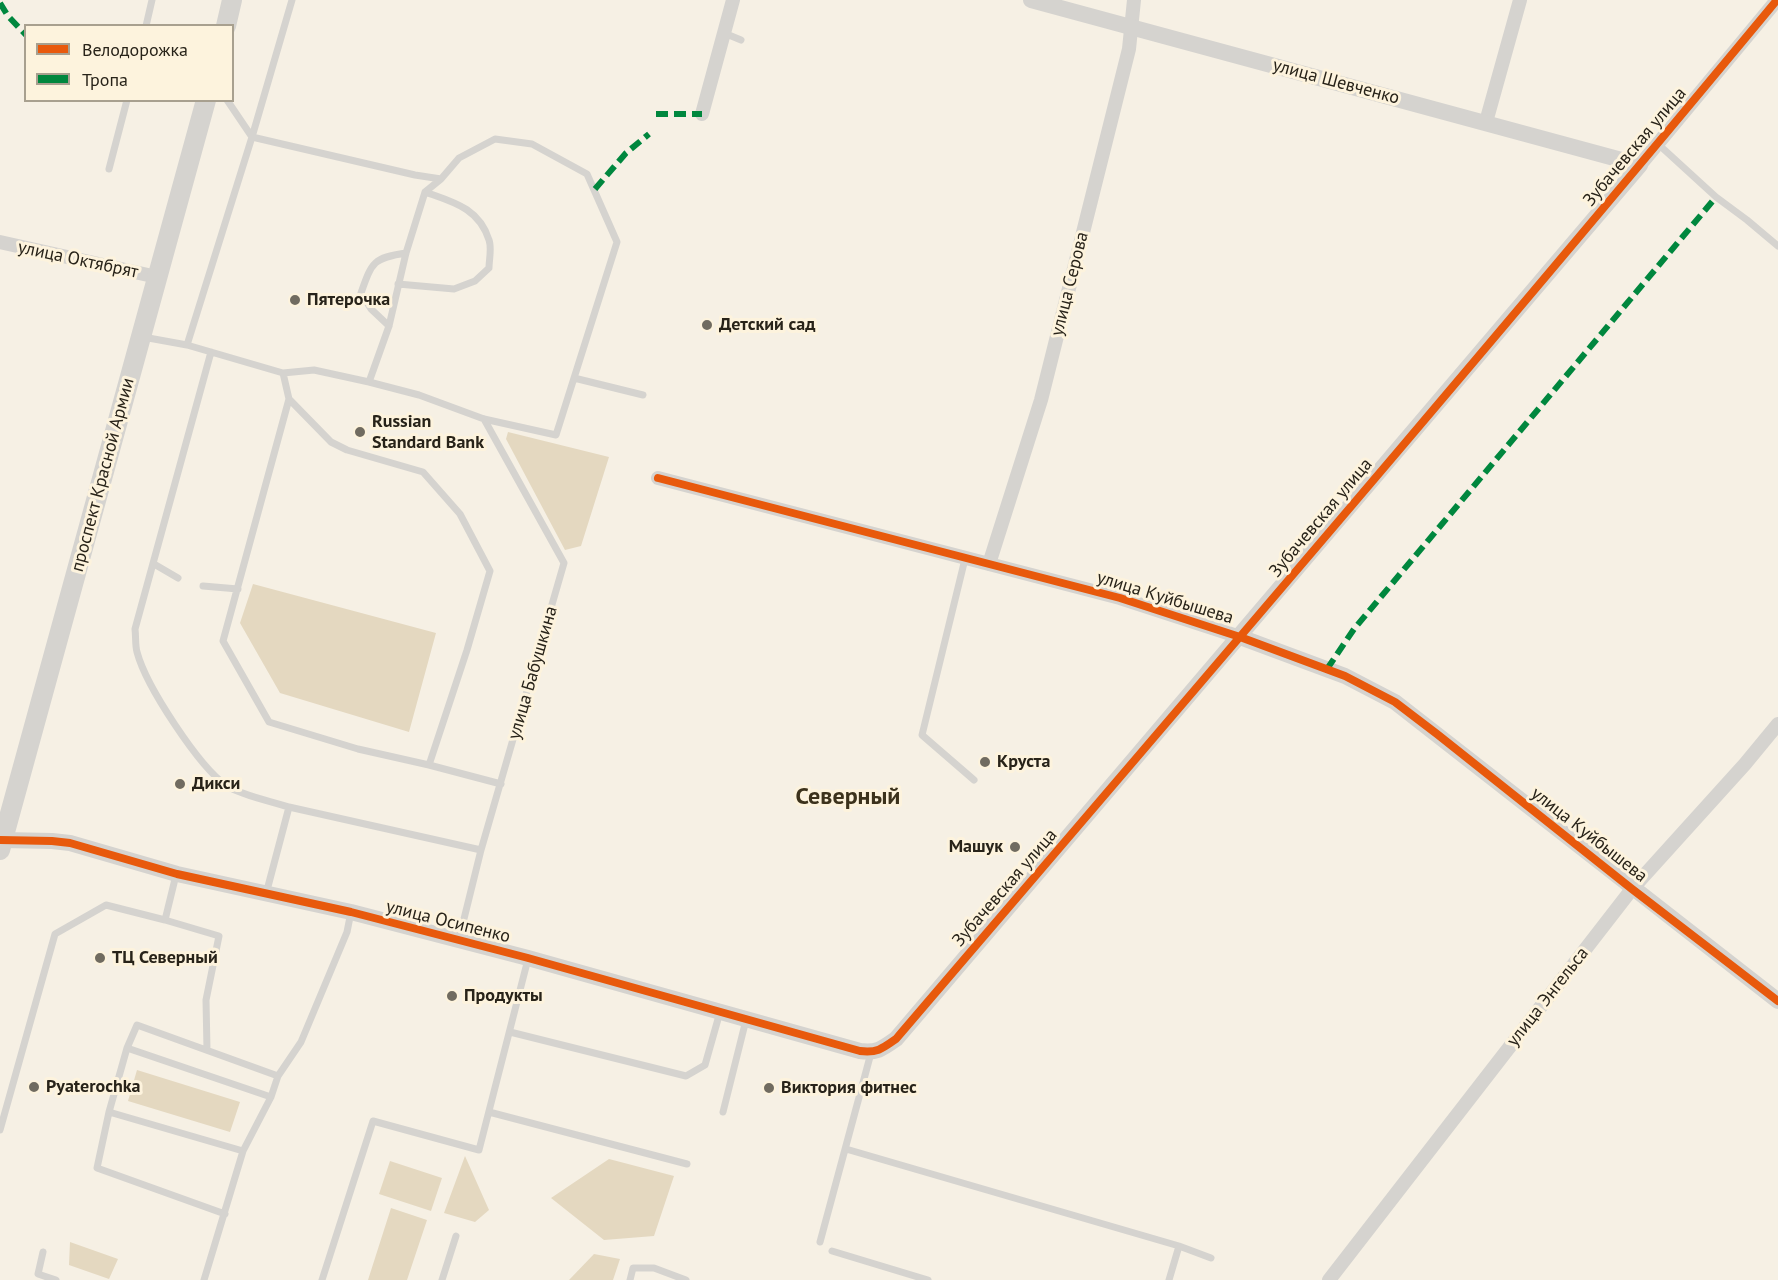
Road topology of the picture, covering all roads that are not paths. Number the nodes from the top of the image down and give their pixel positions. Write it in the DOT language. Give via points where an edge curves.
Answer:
graph roads {
  1 [pos="152,0"];
  2 [pos="232,0"];
  3 [pos="292,0"];
  4 [pos="733,0"];
  5 [pos="1031,0"];
  6 [pos="1134,0"];
  7 [pos="1520,0"];
  8 [pos="1777,0"];
  9 [pos="146,24"];
  10 [pos="226,24"];
  11 [pos="1131,27"];
  12 [pos="724,33"];
  13 [pos="741,40"];
  14 [pos="126,102"];
  15 [pos="205,102"];
  16 [pos="228,102"];
  17 [pos="702,114"];
  18 [pos="1486,122"];
  19 [pos="252,137"];
  20 [pos="1658,144"];
  21 [pos="1640,165"];
  22 [pos="109,169"];
  23 [pos="441,179"];
  24 [pos="425,192"];
  25 [pos="0,242"];
  26 [pos="1778,246"];
  27 [pos="406,252"];
  28 [pos="157,277"];
  29 [pos="398,284"];
  30 [pos="389,326"];
  31 [pos="141,336"];
  32 [pos="187,345"];
  33 [pos="211,352"];
  34 [pos="283,373"];
  35 [pos="574,378"];
  36 [pos="369,382"];
  37 [pos="643,395"];
  38 [pos="289,399"];
  39 [pos="484,419"];
  40 [pos="658,478"];
  41 [pos="965,559"];
  42 [pos="154,564"];
  43 [pos="990,564"];
  44 [pos="178,578"];
  45 [pos="202,586"];
  46 [pos="238,589"];
  47 [pos="1240,637"];
  48 [pos="1778,724"];
  49 [pos="429,765"];
  50 [pos="974,780"];
  51 [pos="501,784"];
  52 [pos="289,807"];
  53 [pos="1,843"];
  54 [pos="481,850"];
  55 [pos="177,874"];
  56 [pos="1632,889"];
  57 [pos="266,894"];
  58 [pos="351,912"];
  59 [pos="165,920"];
  60 [pos="459,941"];
  61 [pos="528,958"];
  62 [pos="1778,1001"];
  63 [pos="720,1012"];
  64 [pos="746,1020"];
  65 [pos="510,1032"];
  66 [pos="127,1048"];
  67 [pos="207,1050"];
  68 [pos="876,1051"];
  69 [pos="278,1076"];
  70 [pos="272,1097"];
  71 [pos="109,1112"];
  72 [pos="489,1112"];
  73 [pos="723,1112"];
  74 [pos="0,1130"];
  75 [pos="846,1149"];
  76 [pos="243,1151"];
  77 [pos="687,1164"];
  78 [pos="225,1214"];
  79 [pos="456,1236"];
  80 [pos="820,1242"];
  81 [pos="1179,1246"];
  82 [pos="832,1251"];
  83 [pos="43,1252"];
  84 [pos="1211,1258"];
  85 [pos="56,1280"];
  86 [pos="204,1280"];
  87 [pos="322,1280"];
  88 [pos="442,1280"];
  89 [pos="630,1280"];
  90 [pos="686,1280"];
  91 [pos="928,1280"];
  92 [pos="1169,1280"];
  93 [pos="1329,1280"];
  1 -- 9 [label="lane"];
  2 -- 10 [label="main road"];
  3 -- 19 [label="lane"];
  4 -- 12 [label="street"];
  5 -- 11 [label="street, улица Шевченко"];
  6 -- 11 [label="street, улица Серова"];
  7 -- 18 [label="street"];
  8 -- 20 [label="street, Зубачевская улица"];
  11 -- 18 [label="street, улица Шевченко"];
  11 -- 43 [label="street, улица Серова" via="1129,49 1041,400"];
  12 -- 13 [label="lane"];
  12 -- 17 [label="street"];
  14 -- 22 [label="lane"];
  15 -- 28 [label="main road, проспект Красной Армии"];
  16 -- 19 [label="lane"];
  18 -- 21 [label="street, улица Шевченко"];
  19 -- 23 [label="lane"];
  19 -- 32 [label="lane"];
  20 -- 21 [label="street, Зубачевская улица"];
  20 -- 26 [label="lane"];
  21 -- 47 [label="street, Зубачевская улица"];
  23 -- 24 [label="lane"];
  23 -- 35 [label="lane" via="459,158 495,139 532,144 587,174 617,242"];
  24 -- 27 [label="lane"];
  24 -- 29 [label="lane" via="462,205 477,218 490,242 489,268 475,281 454,289"];
  25 -- 28 [label="street, улица Октябрят"];
  27 -- 29 [label="lane"];
  27 -- 30 [label="lane" via="384,256 374,263 361,293"];
  28 -- 31 [label="main road, проспект Красной Армии"];
  29 -- 30 [label="lane"];
  30 -- 36 [label="lane"];
  31 -- 32 [label="lane"];
  31 -- 53 [label="main road, проспект Красной Армии"];
  32 -- 33 [label="lane"];
  33 -- 34 [label="lane"];
  33 -- 42 [label="lane"];
  34 -- 36 [label="lane" via="314,370"];
  34 -- 38 [label="lane"];
  35 -- 37 [label="lane"];
  35 -- 39 [label="lane" via="556,435"];
  36 -- 39 [label="lane"];
  38 -- 46 [label="lane"];
  38 -- 49 [label="lane" via="331,442 423,472 460,514 490,571"];
  39 -- 51 [label="lane, улица Бабушкина" via="564,563"];
  40 -- 41 [label="street, улица Куйбышева"];
  41 -- 43 [label="street, улица Куйбышева"];
  41 -- 50 [label="lane" via="922,735"];
  42 -- 44 [label="lane"];
  42 -- 52 [label="lane" via="135,629 137,652 152,687 206,767 228,787"];
  43 -- 47 [label="street, улица Куйбышева" via="1120,598"];
  45 -- 46 [label="lane"];
  46 -- 49 [label="lane" via="223,641 269,722"];
  47 -- 56 [label="street, улица Куйбышева" via="1345,676 1395,702"];
  47 -- 68 [label="street, Зубачевская улица" via="896,1039"];
  48 -- 56 [label="street, улица Энгельса"];
  49 -- 51 [label="lane"];
  51 -- 54 [label="lane, улица Бабушкина"];
  52 -- 54 [label="lane"];
  52 -- 57 [label="lane"];
  53 -- 55 [label="street, улица Осипенко" via="69,843"];
  54 -- 60 [label="lane, улица Бабушкина"];
  55 -- 57 [label="street, улица Осипенко"];
  55 -- 59 [label="lane"];
  56 -- 62 [label="street, улица Куйбышева"];
  56 -- 93 [label="street, улица Энгельса"];
  57 -- 58 [label="street, улица Осипенко"];
  58 -- 60 [label="street, улица Осипенко"];
  58 -- 69 [label="lane" via="347,932 301,1042"];
  59 -- 67 [label="lane" via="219,936 206,1000"];
  59 -- 74 [label="lane" via="106,905 55,934"];
  60 -- 61 [label="street, улица Осипенко"];
  61 -- 63 [label="street, улица Осипенко"];
  61 -- 65 [label="lane"];
  63 -- 64 [label="street, улица Осипенко"];
  63 -- 65 [label="lane" via="705,1065 686,1076"];
  64 -- 68 [label="street, улица Осипенко"];
  64 -- 73 [label="lane"];
  65 -- 72 [label="lane"];
  66 -- 67 [label="lane" via="137,1025"];
  66 -- 70 [label="lane"];
  66 -- 71 [label="lane"];
  67 -- 69 [label="lane"];
  68 -- 75 [label="lane"];
  69 -- 70 [label="lane"];
  70 -- 76 [label="lane"];
  71 -- 76 [label="lane"];
  71 -- 78 [label="lane" via="97,1168"];
  72 -- 77 [label="lane"];
  72 -- 87 [label="lane" via="479,1150 373,1121"];
  75 -- 80 [label="lane"];
  75 -- 81 [label="lane"];
  76 -- 78 [label="lane"];
  78 -- 86 [label="lane"];
  79 -- 88 [label="lane"];
  81 -- 84 [label="lane"];
  81 -- 92 [label="lane"];
  82 -- 91 [label="lane"];
  83 -- 85 [label="lane" via="38,1274"];
  89 -- 90 [label="lane" via="633,1268 654,1268"];
}
